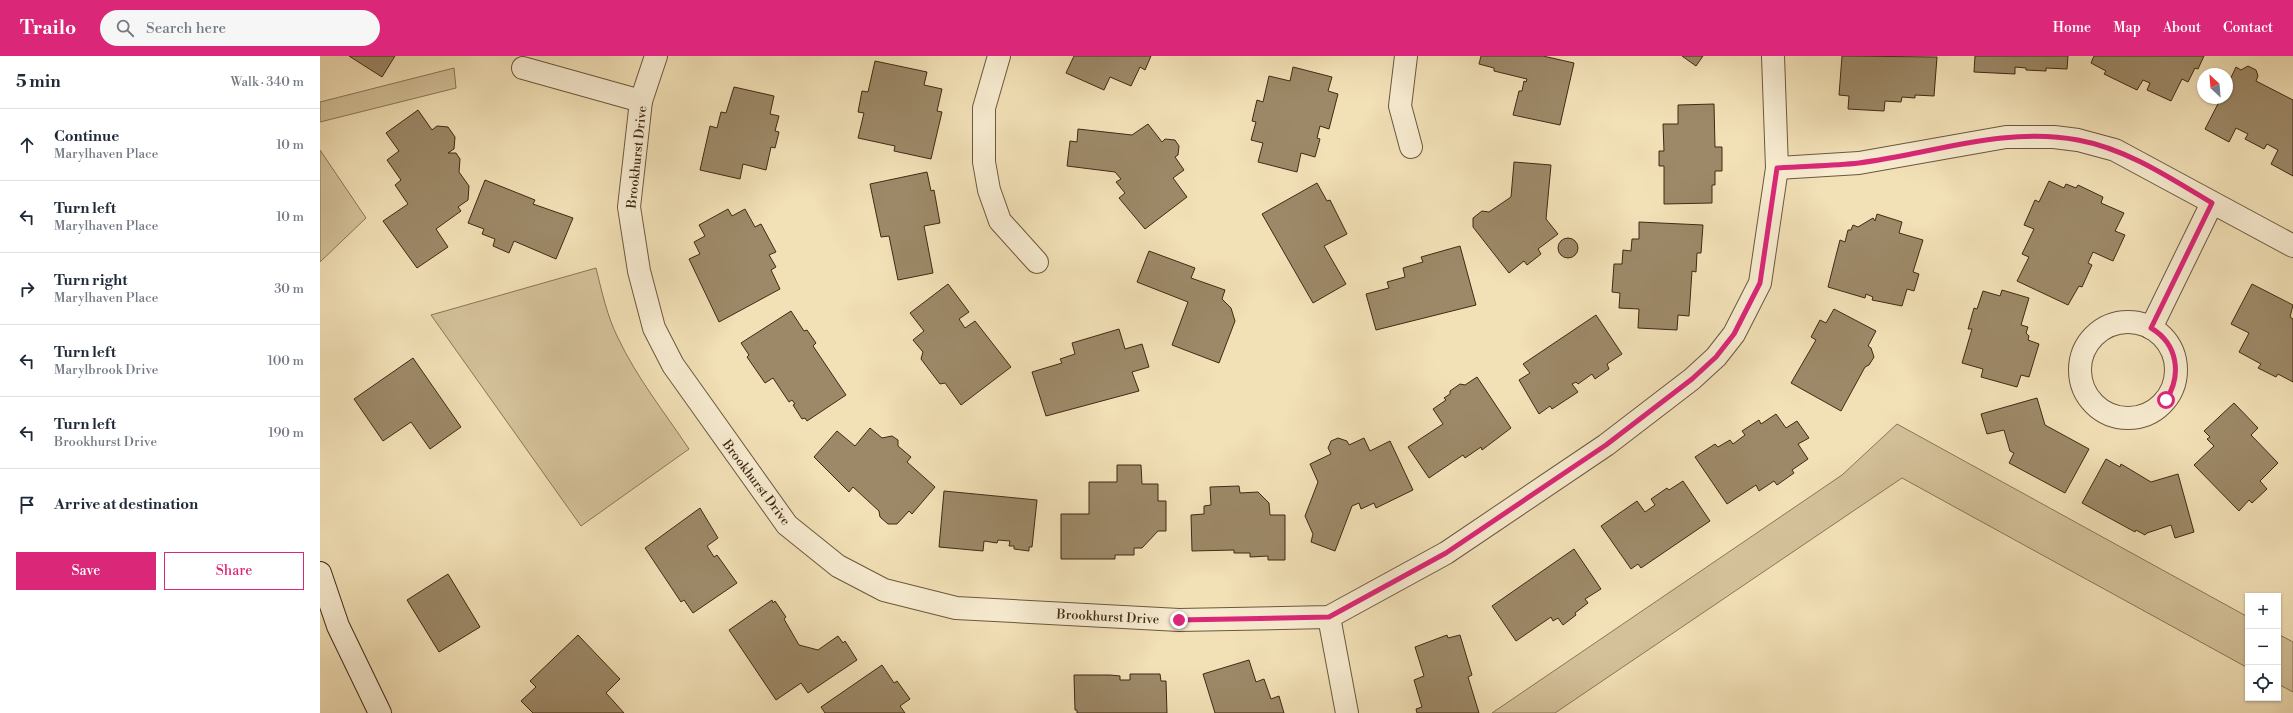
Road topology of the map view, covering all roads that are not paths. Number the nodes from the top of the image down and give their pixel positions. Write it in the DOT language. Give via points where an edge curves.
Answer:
graph roads {
  1 [pos="656,56"];
  2 [pos="999,56"];
  3 [pos="1406,56"];
  4 [pos="1773,56"];
  5 [pos="523,68"];
  6 [pos="641,101"];
  7 [pos="1411,147"];
  8 [pos="1777,168"];
  9 [pos="2212,203"];
  10 [pos="2293,246"];
  11 [pos="1037,262"];
  12 [pos="2151,328"];
  13 [pos="320,573"];
  14 [pos="1329,617"];
  15 [pos="380,713"];
  16 [pos="1347,713"];
  1 -- 6 [label="street, Brookhurst Drive"];
  2 -- 11 [label="street" via="984,108 984,162 989,190 1000,221"];
  3 -- 7 [label="street" via="1400,106"];
  4 -- 8 [label="street, Brookhurst Drive"];
  5 -- 6 [label="street"];
  6 -- 14 [label="street, Brookhurst Drive" via="629,208 639,271 654,328 673,365 787,525 838,566 884,590 956,608 1179,620"];
  8 -- 9 [label="street" via="1859,163 2006,137 2054,137 2078,140 2115,150"];
  8 -- 14 [label="street, Brookhurst Drive" via="1760,283 1734,334 1716,357 1692,379 1606,445 1446,553"];
  9 -- 10 [label="street"];
  9 -- 12 [label="street"];
  12 -- 12 [label="street" via="2130,321 2111,324 2092,338 2082,354 2079,374 2082,386 2087,396 2105,413 2131,419 2145,415 2158,408 2172,392 2176,382 2175,358 2166,340"];
  13 -- 15 [label="street" via="338,626"];
  14 -- 16 [label="street"];
}
